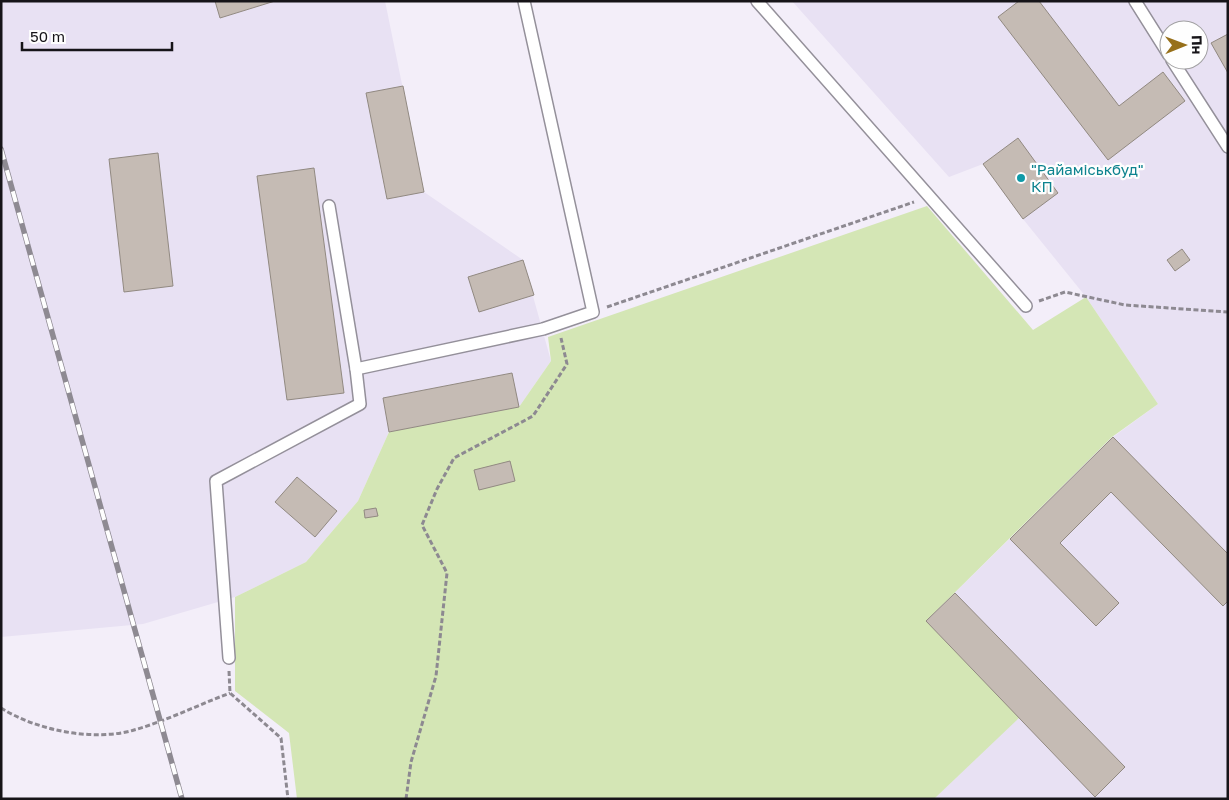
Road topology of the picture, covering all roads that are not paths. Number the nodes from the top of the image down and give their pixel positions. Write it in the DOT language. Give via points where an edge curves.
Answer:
graph roads {
  1 [pos="524,1"];
  2 [pos="757,1"];
  3 [pos="1134,1"];
  4 [pos="1159,40"];
  5 [pos="1178,70"];
  6 [pos="1228,147"];
  7 [pos="329,206"];
  8 [pos="1026,306"];
  9 [pos="356,369"];
  10 [pos="229,658"];
  1 -- 9 [label="lane" via="592,312 558,324"];
  2 -- 8 [label="lane"];
  3 -- 4 [label="lane"];
  5 -- 6 [label="lane"];
  7 -- 9 [label="lane"];
  9 -- 10 [label="lane" via="360,404 216,481"];
}
